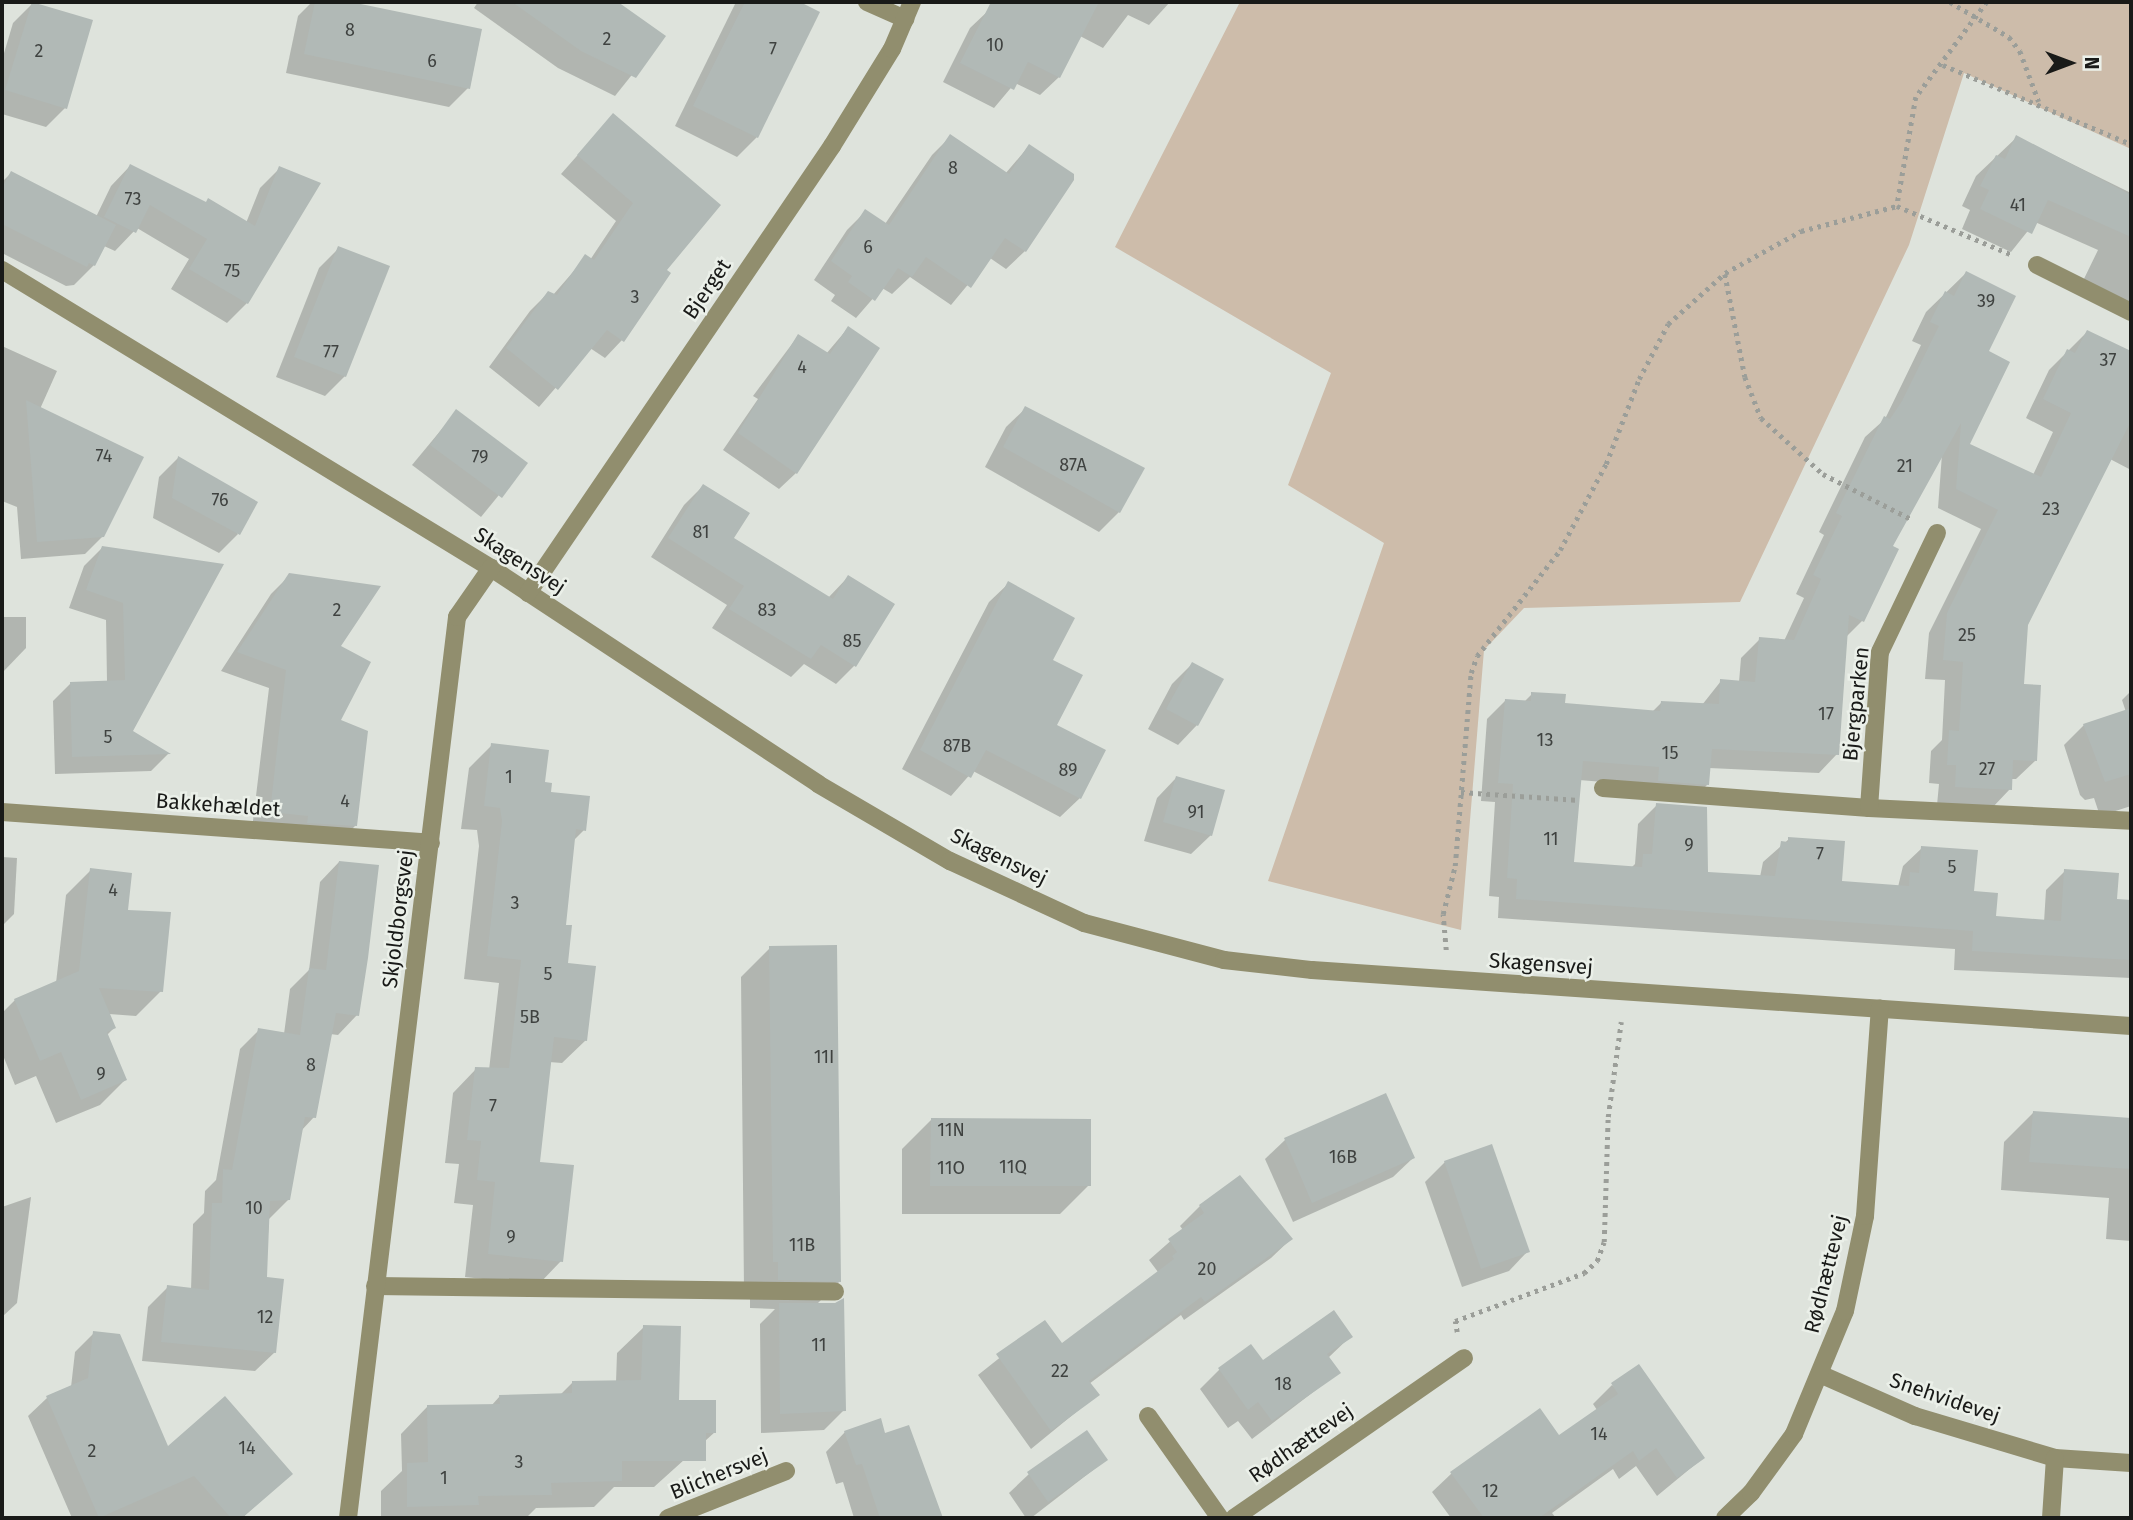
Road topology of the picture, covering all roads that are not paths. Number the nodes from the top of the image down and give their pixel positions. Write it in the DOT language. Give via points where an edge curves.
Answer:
graph roads {
  1 [pos="867,2"];
  2 [pos="912,2"];
  3 [pos="905,19"];
  4 [pos="2038,265"];
  5 [pos="2,270"];
  6 [pos="2131,312"];
  7 [pos="1937,533"];
  8 [pos="491,568"];
  9 [pos="528,593"];
  10 [pos="1603,788"];
  11 [pos="1869,808"];
  12 [pos="2,812"];
  13 [pos="2131,821"];
  14 [pos="431,843"];
  15 [pos="1880,1009"];
  16 [pos="2131,1026"];
  17 [pos="374,1286"];
  18 [pos="835,1292"];
  19 [pos="1464,1358"];
  20 [pos="1822,1375"];
  21 [pos="1148,1416"];
  22 [pos="2055,1458"];
  23 [pos="2131,1463"];
  24 [pos="786,1471"];
  25 [pos="348,1518"];
  26 [pos="668,1518"];
  27 [pos="1220,1518"];
  28 [pos="1234,1518"];
  29 [pos="1725,1518"];
  30 [pos="2050,1518"];
  1 -- 3 [label="street"];
  2 -- 3 [label="street, Bjerget"];
  3 -- 9 [label="street, Bjerget" via="832,146"];
  4 -- 6 [label="street"];
  5 -- 8 [label="street, Skagensvej"];
  7 -- 11 [label="street, Bjergparken" via="1880,652"];
  8 -- 9 [label="street, Skagensvej"];
  8 -- 14 [label="street, Skjoldborgsvej" via="457,617"];
  9 -- 15 [label="street, Skagensvej" via="818,784 950,860 1084,923 1224,960"];
  10 -- 11 [label="street"];
  11 -- 13 [label="street"];
  12 -- 14 [label="street, Bakkehældet"];
  14 -- 17 [label="street, Skjoldborgsvej"];
  15 -- 16 [label="street, Skagensvej"];
  15 -- 20 [label="street, Rødhættevej" via="1865,1216 1845,1311"];
  17 -- 18 [label="street"];
  17 -- 25 [label="street, Skjoldborgsvej"];
  19 -- 28 [label="street, Rødhættevej"];
  20 -- 22 [label="street, Snehvidevej" via="1914,1416"];
  20 -- 29 [label="street, Rødhættevej" via="1794,1434 1751,1493"];
  21 -- 27 [label="street"];
  22 -- 23 [label="street, Snehvidevej"];
  22 -- 30 [label="street"];
  24 -- 26 [label="street, Blichersvej"];
}
